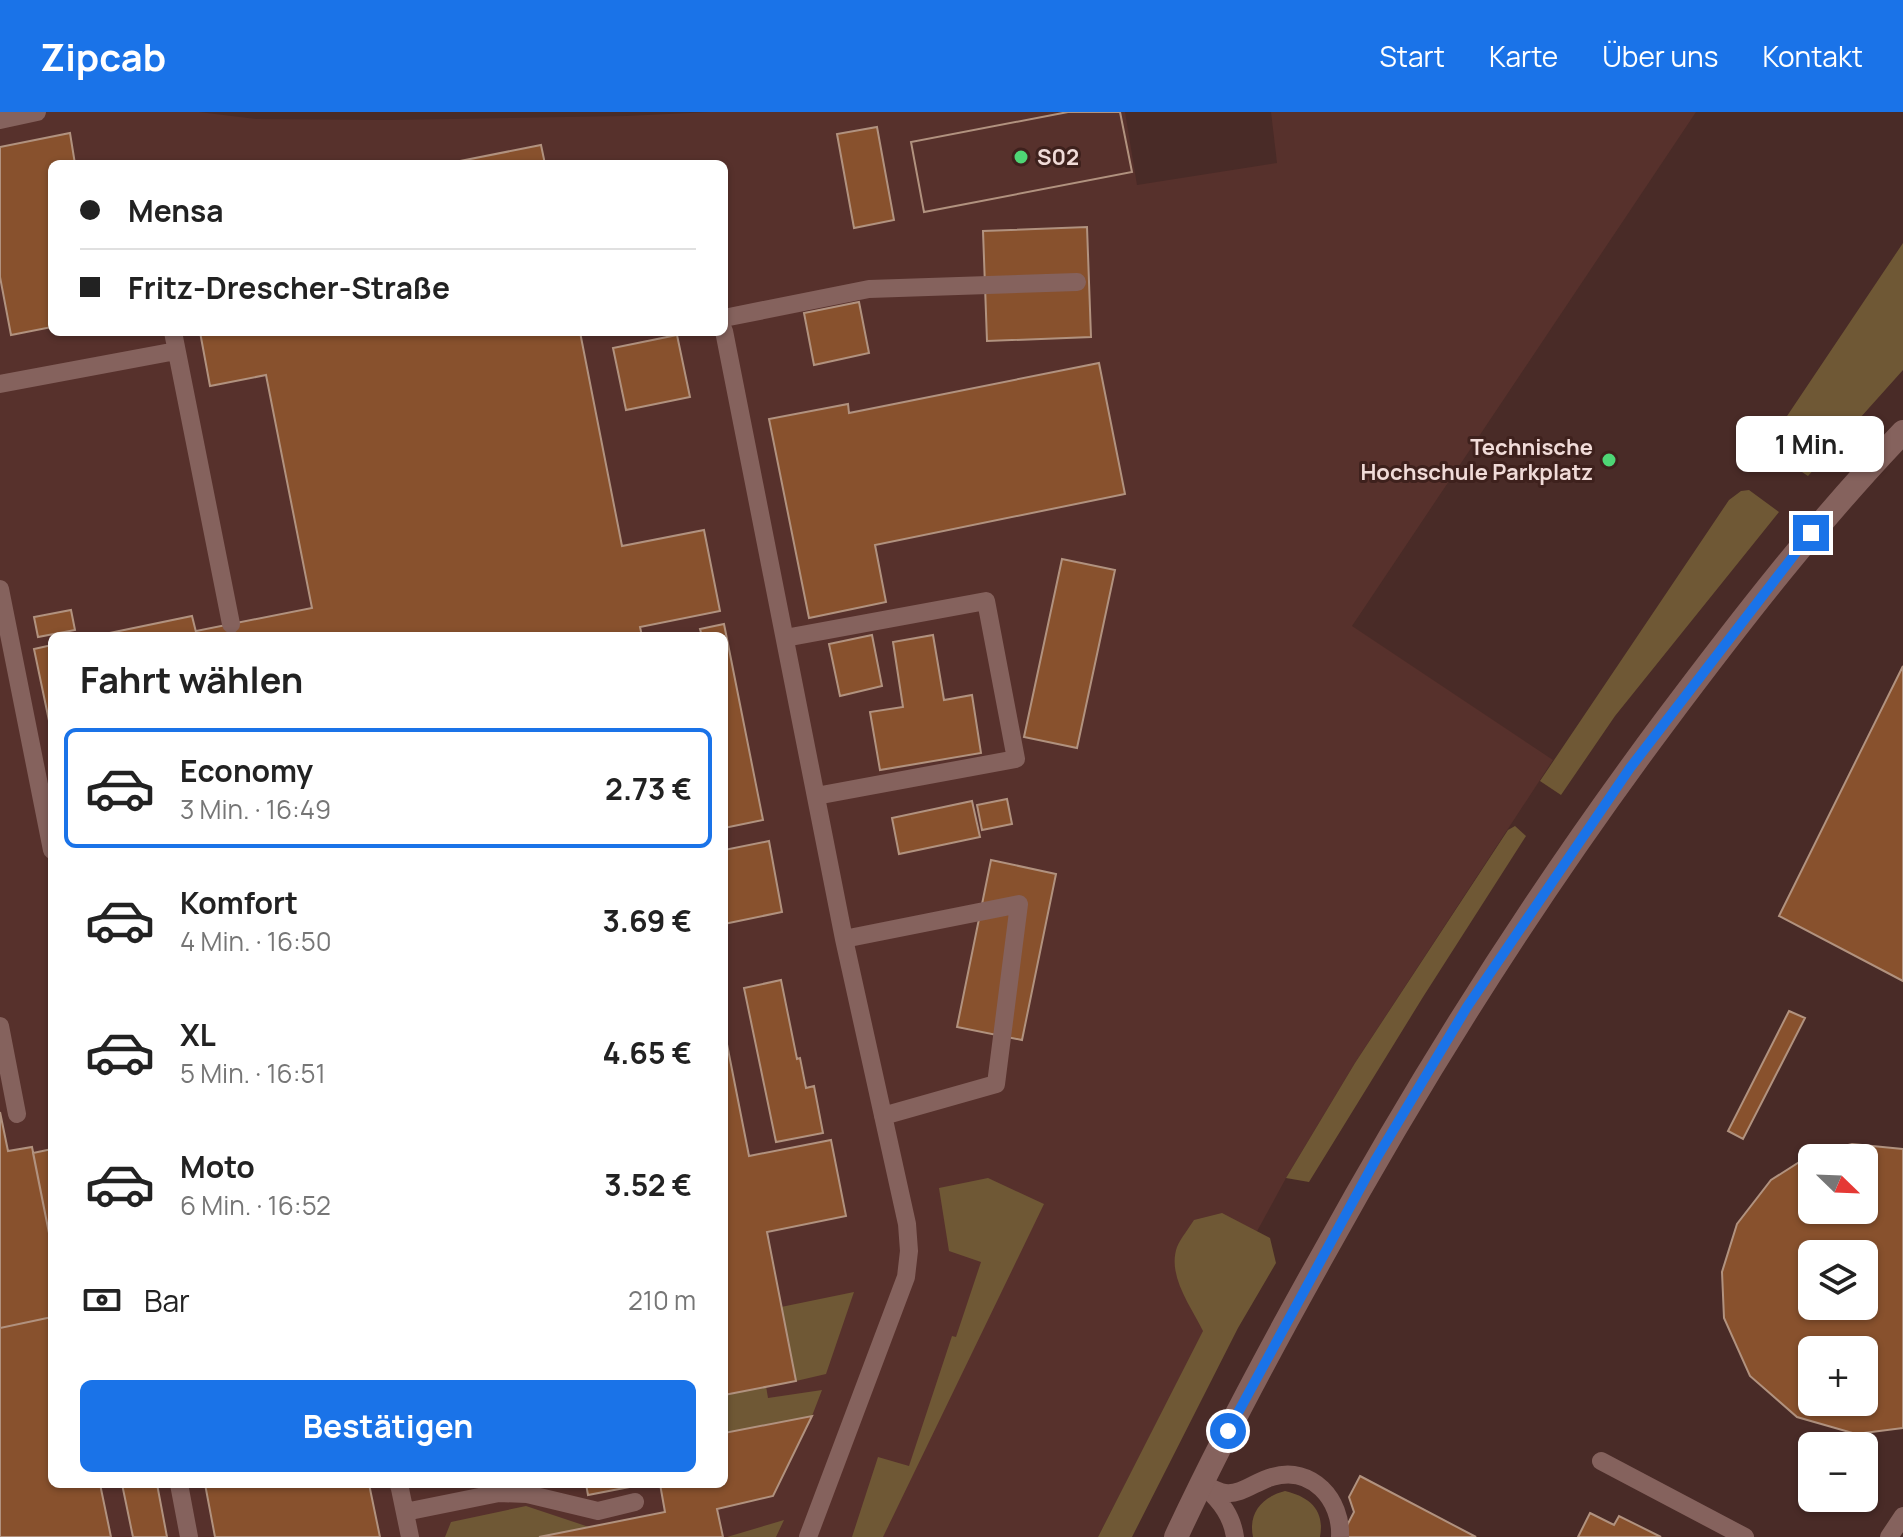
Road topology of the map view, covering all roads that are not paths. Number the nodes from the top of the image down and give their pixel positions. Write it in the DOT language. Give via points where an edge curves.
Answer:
graph roads {
  1 [pos="37,112"];
  2 [pos="0,120"];
  3 [pos="1077,282"];
  4 [pos="728,317"];
  5 [pos="725,336"];
  6 [pos="174,341"];
  7 [pos="0,384"];
  8 [pos="1903,432"];
  9 [pos="0,589"];
  10 [pos="231,624"];
  11 [pos="785,638"];
  12 [pos="816,796"];
  13 [pos="48,830"];
  14 [pos="844,939"];
  15 [pos="0,1026"];
  16 [pos="17,1114"];
  17 [pos="883,1116"];
  18 [pos="1601,1461"];
  19 [pos="1201,1483"];
  20 [pos="180,1488"];
  21 [pos="400,1488"];
  22 [pos="635,1502"];
  23 [pos="405,1512"];
  24 [pos="1903,1516"];
  25 [pos="189,1537"];
  26 [pos="410,1537"];
  27 [pos="808,1537"];
  28 [pos="1176,1537"];
  29 [pos="1235,1537"];
  30 [pos="1340,1537"];
  31 [pos="1745,1537"];
  32 [pos="1889,1537"];
  1 -- 2 [label="lane"];
  3 -- 4 [label="lane" via="869,289"];
  5 -- 11 [label="lane"];
  6 -- 7 [label="lane"];
  6 -- 10 [label="lane"];
  8 -- 19 [label="street" via="1826,515 1723,644 1612,793 1467,1007 1331,1238"];
  9 -- 13 [label="lane"];
  11 -- 12 [label="lane"];
  11 -- 12 [label="lane" via="986,601 1016,759"];
  12 -- 14 [label="lane"];
  14 -- 17 [label="lane"];
  14 -- 17 [label="lane" via="1019,904 996,1084"];
  15 -- 16 [label="lane"];
  17 -- 27 [label="lane" via="907,1224 906,1277"];
  18 -- 31 [label="lane"];
  19 -- 28 [label="street"];
  19 -- 29 [label="lane" via="1221,1502"];
  19 -- 30 [label="lane" via="1225,1493 1286,1474 1317,1483 1340,1521"];
  20 -- 25 [label="lane"];
  21 -- 23 [label="lane"];
  22 -- 23 [label="lane" via="598,1511 527,1494 499,1493"];
  23 -- 26 [label="lane"];
  24 -- 32 [label="lane"];
}
